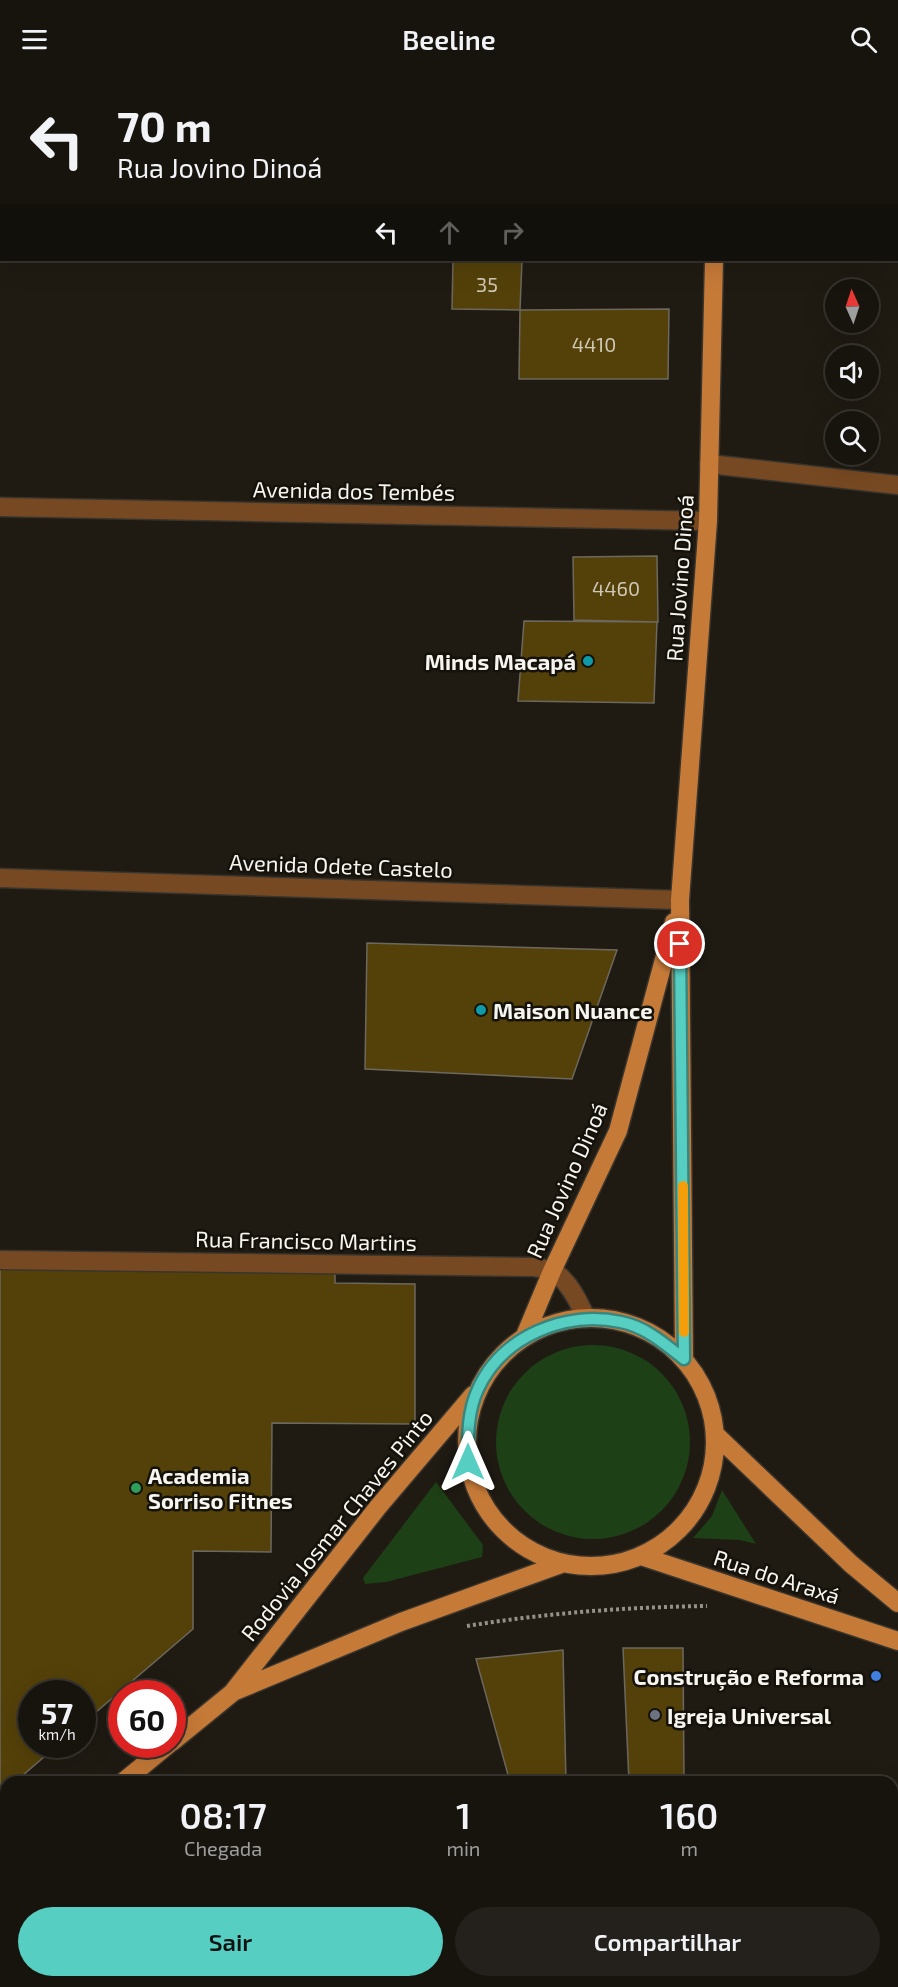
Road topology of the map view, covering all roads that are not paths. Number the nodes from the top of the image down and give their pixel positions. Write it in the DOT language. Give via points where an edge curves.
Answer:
graph roads {
  1 [pos="714,261"];
  2 [pos="709,464"];
  3 [pos="898,485"];
  4 [pos="0,507"];
  5 [pos="708,521"];
  6 [pos="0,878"];
  7 [pos="680,900"];
  8 [pos="0,1260"];
  9 [pos="552,1271"];
  10 [pos="586,1318"];
  11 [pos="524,1338"];
  12 [pos="684,1359"];
  13 [pos="478,1389"];
  14 [pos="716,1435"];
  15 [pos="641,1556"];
  16 [pos="564,1563"];
  17 [pos="898,1603"];
  18 [pos="898,1641"];
  19 [pos="231,1693"];
  20 [pos="186,1730"];
  21 [pos="155,1758"];
  22 [pos="136,1776"];
  1 -- 2 [label="main road, Rua Jovino Dinoá"];
  2 -- 3 [label="street"];
  2 -- 5 [label="main road, Rua Jovino Dinoá"];
  4 -- 5 [label="street, Avenida dos Tembés"];
  5 -- 7 [label="main road, Rua Jovino Dinoá"];
  6 -- 7 [label="street, Avenida Odete Castelo"];
  7 -- 9 [label="main road, Rua Jovino Dinoá" via="618,1131"];
  7 -- 12 [label="main road, Rua Jovino Dinoá"];
  8 -- 9 [label="street, Rua Francisco Martins" via="534,1267"];
  9 -- 10 [label="street" via="579,1301"];
  9 -- 11 [label="main road, Rua Jovino Dinoá"];
  10 -- 11 [label="main road" via="554,1324"];
  10 -- 12 [label="main road" via="622,1322 656,1336"];
  11 -- 13 [label="main road" via="497,1360"];
  12 -- 14 [label="main road" via="706,1395"];
  13 -- 16 [label="main road" via="468,1425 468,1462 479,1497 500,1528 529,1551"];
  13 -- 19 [label="main road, Rodovia Josmar Chaves Pinto" via="378,1507"];
  14 -- 15 [label="main road" via="712,1473 698,1508 673,1536"];
  14 -- 17 [label="main road, Rua do Araxá" via="851,1564"];
  15 -- 16 [label="main road" via="603,1566"];
  15 -- 18 [label="main road, Rua do Araxá"];
  16 -- 19 [label="main road, Rodovia Josmar Chaves Pinto" via="401,1622"];
  19 -- 20 [label="main road, Rodovia Josmar Chaves Pinto"];
  21 -- 22 [label="main road, Rodovia Josmar Chaves Pinto"];
}
